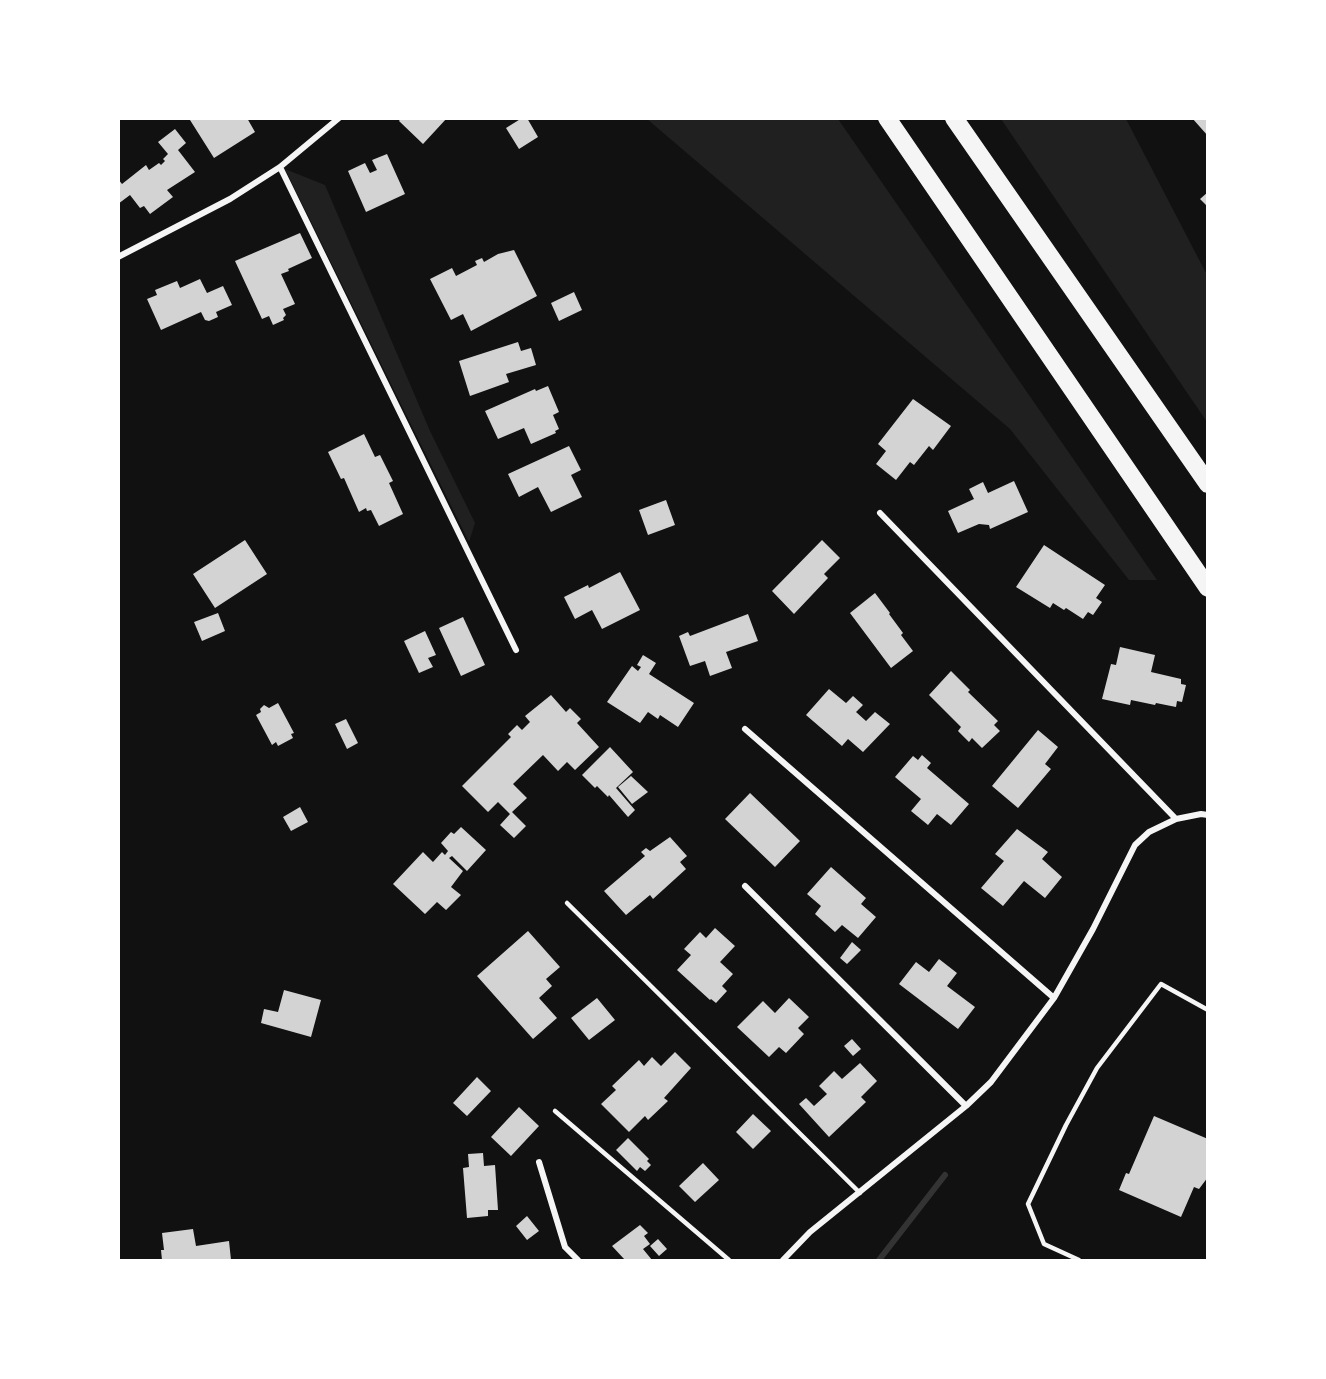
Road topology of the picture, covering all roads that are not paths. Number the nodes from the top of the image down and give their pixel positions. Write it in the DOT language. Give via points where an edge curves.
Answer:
graph roads {
  1 [pos="339,118"];
  2 [pos="887,118"];
  3 [pos="954,118"];
  4 [pos="280,167"];
  5 [pos="118,257"];
  6 [pos="1208,484"];
  7 [pos="880,513"];
  8 [pos="1208,588"];
  9 [pos="516,650"];
  10 [pos="745,729"];
  11 [pos="1208,815"];
  12 [pos="1176,819"];
  13 [pos="745,886"];
  14 [pos="567,903"];
  15 [pos="1054,998"];
  16 [pos="1208,1010"];
  17 [pos="966,1106"];
  18 [pos="555,1111"];
  19 [pos="539,1162"];
  20 [pos="860,1193"];
  21 [pos="578,1260"];
  22 [pos="729,1260"];
  23 [pos="783,1260"];
  24 [pos="1079,1260"];
  1 -- 4 [label="street"];
  2 -- 8 [label="highway"];
  3 -- 6 [label="highway"];
  4 -- 5 [label="street" via="230,199"];
  4 -- 9 [label="street"];
  7 -- 12 [label="street"];
  10 -- 15 [label="street"];
  11 -- 12 [label="street"];
  12 -- 15 [label="street" via="1149,832 1135,845"];
  13 -- 17 [label="street"];
  14 -- 20 [label="lane"];
  15 -- 17 [label="street" via="991,1082"];
  16 -- 24 [label="lane" via="1161,984 1097,1068 1066,1125 1028,1204 1044,1244"];
  17 -- 20 [label="street"];
  18 -- 22 [label="lane"];
  19 -- 21 [label="street" via="565,1247"];
  20 -- 23 [label="street" via="810,1232"];
}
